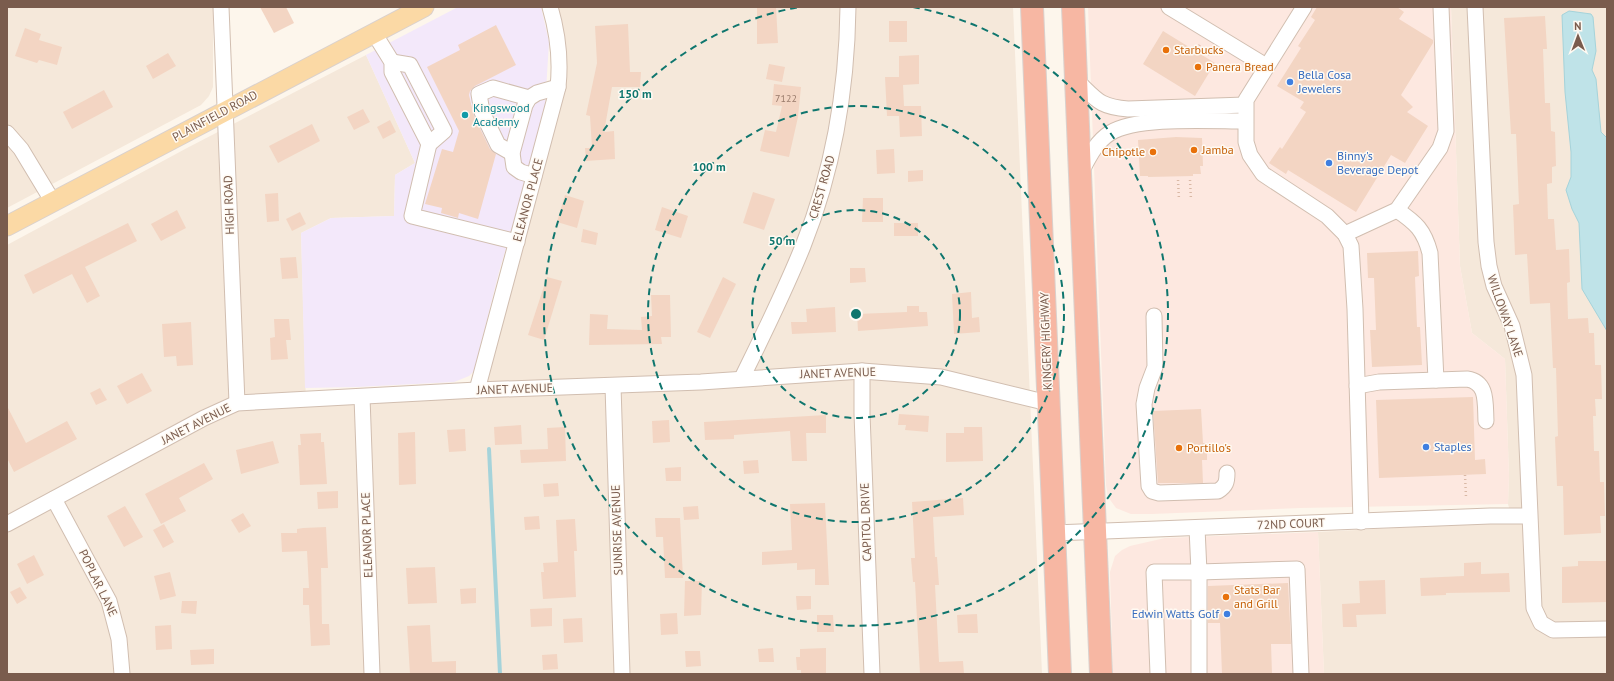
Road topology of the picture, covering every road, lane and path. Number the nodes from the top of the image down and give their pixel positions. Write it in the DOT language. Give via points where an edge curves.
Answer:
graph roads {
  1 [pos="221,7"];
  2 [pos="424,7"];
  3 [pos="550,7"];
  4 [pos="848,7"];
  5 [pos="1032,7"];
  6 [pos="1073,7"];
  7 [pos="1169,7"];
  8 [pos="1304,7"];
  9 [pos="1441,7"];
  10 [pos="1475,7"];
  11 [pos="374,33"];
  12 [pos="1266,66"];
  13 [pos="1076,81"];
  14 [pos="558,87"];
  15 [pos="529,98"];
  16 [pos="1245,105"];
  17 [pos="225,111"];
  18 [pos="1244,121"];
  19 [pos="7,133"];
  20 [pos="512,153"];
  21 [pos="1080,172"];
  22 [pos="534,176"];
  23 [pos="1178,180"];
  24 [pos="1190,180"];
  25 [pos="1179,200"];
  26 [pos="1191,200"];
  27 [pos="53,202"];
  28 [pos="1397,210"];
  29 [pos="7,226"];
  30 [pos="1345,234"];
  31 [pos="517,242"];
  32 [pos="1154,316"];
  33 [pos="862,370"];
  34 [pos="742,378"];
  35 [pos="1436,380"];
  36 [pos="613,386"];
  37 [pos="1357,386"];
  38 [pos="477,390"];
  39 [pos="362,397"];
  40 [pos="237,403"];
  41 [pos="1048,403"];
  42 [pos="1486,421"];
  43 [pos="1227,473"];
  44 [pos="1465,475"];
  45 [pos="1466,497"];
  46 [pos="54,499"];
  47 [pos="1529,516"];
  48 [pos="1361,522"];
  49 [pos="7,524"];
  50 [pos="1197,528"];
  51 [pos="1093,531"];
  52 [pos="1054,533"];
  53 [pos="1199,572"];
  54 [pos="1607,629"];
  55 [pos="122,674"];
  56 [pos="372,674"];
  57 [pos="622,674"];
  58 [pos="872,674"];
  59 [pos="1060,674"];
  60 [pos="1100,674"];
  61 [pos="1158,674"];
  62 [pos="1200,674"];
  63 [pos="1301,674"];
  1 -- 17 [label="street, HIGH ROAD"];
  2 -- 11 [label="main road, PLAINFIELD ROAD"];
  3 -- 14 [label="street, ELEANOR PLACE" via="559,49"];
  4 -- 34 [label="street, CREST ROAD" via="842,93 821,192 806,240 790,278"];
  5 -- 41 [label="highway, KINGERY HIGHWAY"];
  6 -- 13 [label="highway"];
  7 -- 12 [label="street"];
  8 -- 12 [label="street"];
  9 -- 28 [label="street" via="1446,131 1440,148"];
  10 -- 47 [label="street, WILLOWAY LANE" via="1486,242 1494,286 1512,326 1524,375"];
  11 -- 17 [label="main road, PLAINFIELD ROAD"];
  11 -- 31 [label="street" via="392,62 410,65 444,131 429,144 412,216"];
  12 -- 16 [label="street" via="1248,95"];
  13 -- 16 [label="street" via="1100,103 1112,108"];
  13 -- 21 [label="highway"];
  14 -- 15 [label="street"];
  14 -- 22 [label="street, ELEANOR PLACE"];
  15 -- 20 [label="street"];
  15 -- 20 [label="street" via="493,88 479,94 482,112 498,145"];
  16 -- 18 [label="street"];
  17 -- 27 [label="main road, PLAINFIELD ROAD"];
  17 -- 40 [label="street, HIGH ROAD"];
  18 -- 21 [label="street" via="1153,122 1124,126 1109,133 1096,146"];
  18 -- 30 [label="street" via="1250,155 1263,174 1327,216"];
  19 -- 27 [label="street" via="21,149"];
  20 -- 22 [label="street" via="514,167"];
  21 -- 51 [label="highway"];
  22 -- 31 [label="street, ELEANOR PLACE"];
  23 -- 25 [label="path"];
  24 -- 26 [label="path"];
  27 -- 29 [label="main road, PLAINFIELD ROAD"];
  28 -- 30 [label="street"];
  28 -- 35 [label="street" via="1416,223 1430,253"];
  30 -- 37 [label="street" via="1353,256"];
  31 -- 38 [label="street, ELEANOR PLACE"];
  32 -- 43 [label="street" via="1155,367 1144,404 1149,486 1152,491 1158,493 1218,491 1224,487"];
  33 -- 34 [label="street, JANET AVENUE"];
  33 -- 41 [label="street, JANET AVENUE" via="941,376"];
  33 -- 58 [label="street, CAPITOL DRIVE"];
  34 -- 36 [label="street, JANET AVENUE"];
  35 -- 37 [label="street" via="1379,382"];
  35 -- 42 [label="street" via="1474,380 1484,391"];
  36 -- 38 [label="street, JANET AVENUE"];
  36 -- 57 [label="street, SUNRISE AVENUE"];
  37 -- 48 [label="street"];
  38 -- 39 [label="street, JANET AVENUE"];
  39 -- 40 [label="street, JANET AVENUE"];
  39 -- 56 [label="street, ELEANOR PLACE"];
  40 -- 46 [label="street, JANET AVENUE" via="204,418"];
  41 -- 52 [label="highway, KINGERY HIGHWAY"];
  44 -- 45 [label="path"];
  46 -- 49 [label="street, JANET AVENUE"];
  46 -- 55 [label="street, POPLAR LANE" via="109,601 119,639"];
  47 -- 48 [label="street, 72ND COURT"];
  47 -- 54 [label="street, WILLOWAY LANE" via="1533,602 1541,623 1553,630"];
  48 -- 50 [label="street, 72ND COURT"];
  50 -- 51 [label="street, 72ND COURT"];
  50 -- 53 [label="street"];
  51 -- 52 [label="street, 72ND COURT"];
  51 -- 60 [label="highway"];
  52 -- 59 [label="highway, KINGERY HIGHWAY"];
  53 -- 61 [label="street" via="1154,572"];
  53 -- 62 [label="street"];
  53 -- 63 [label="street" via="1296,569"];
}
